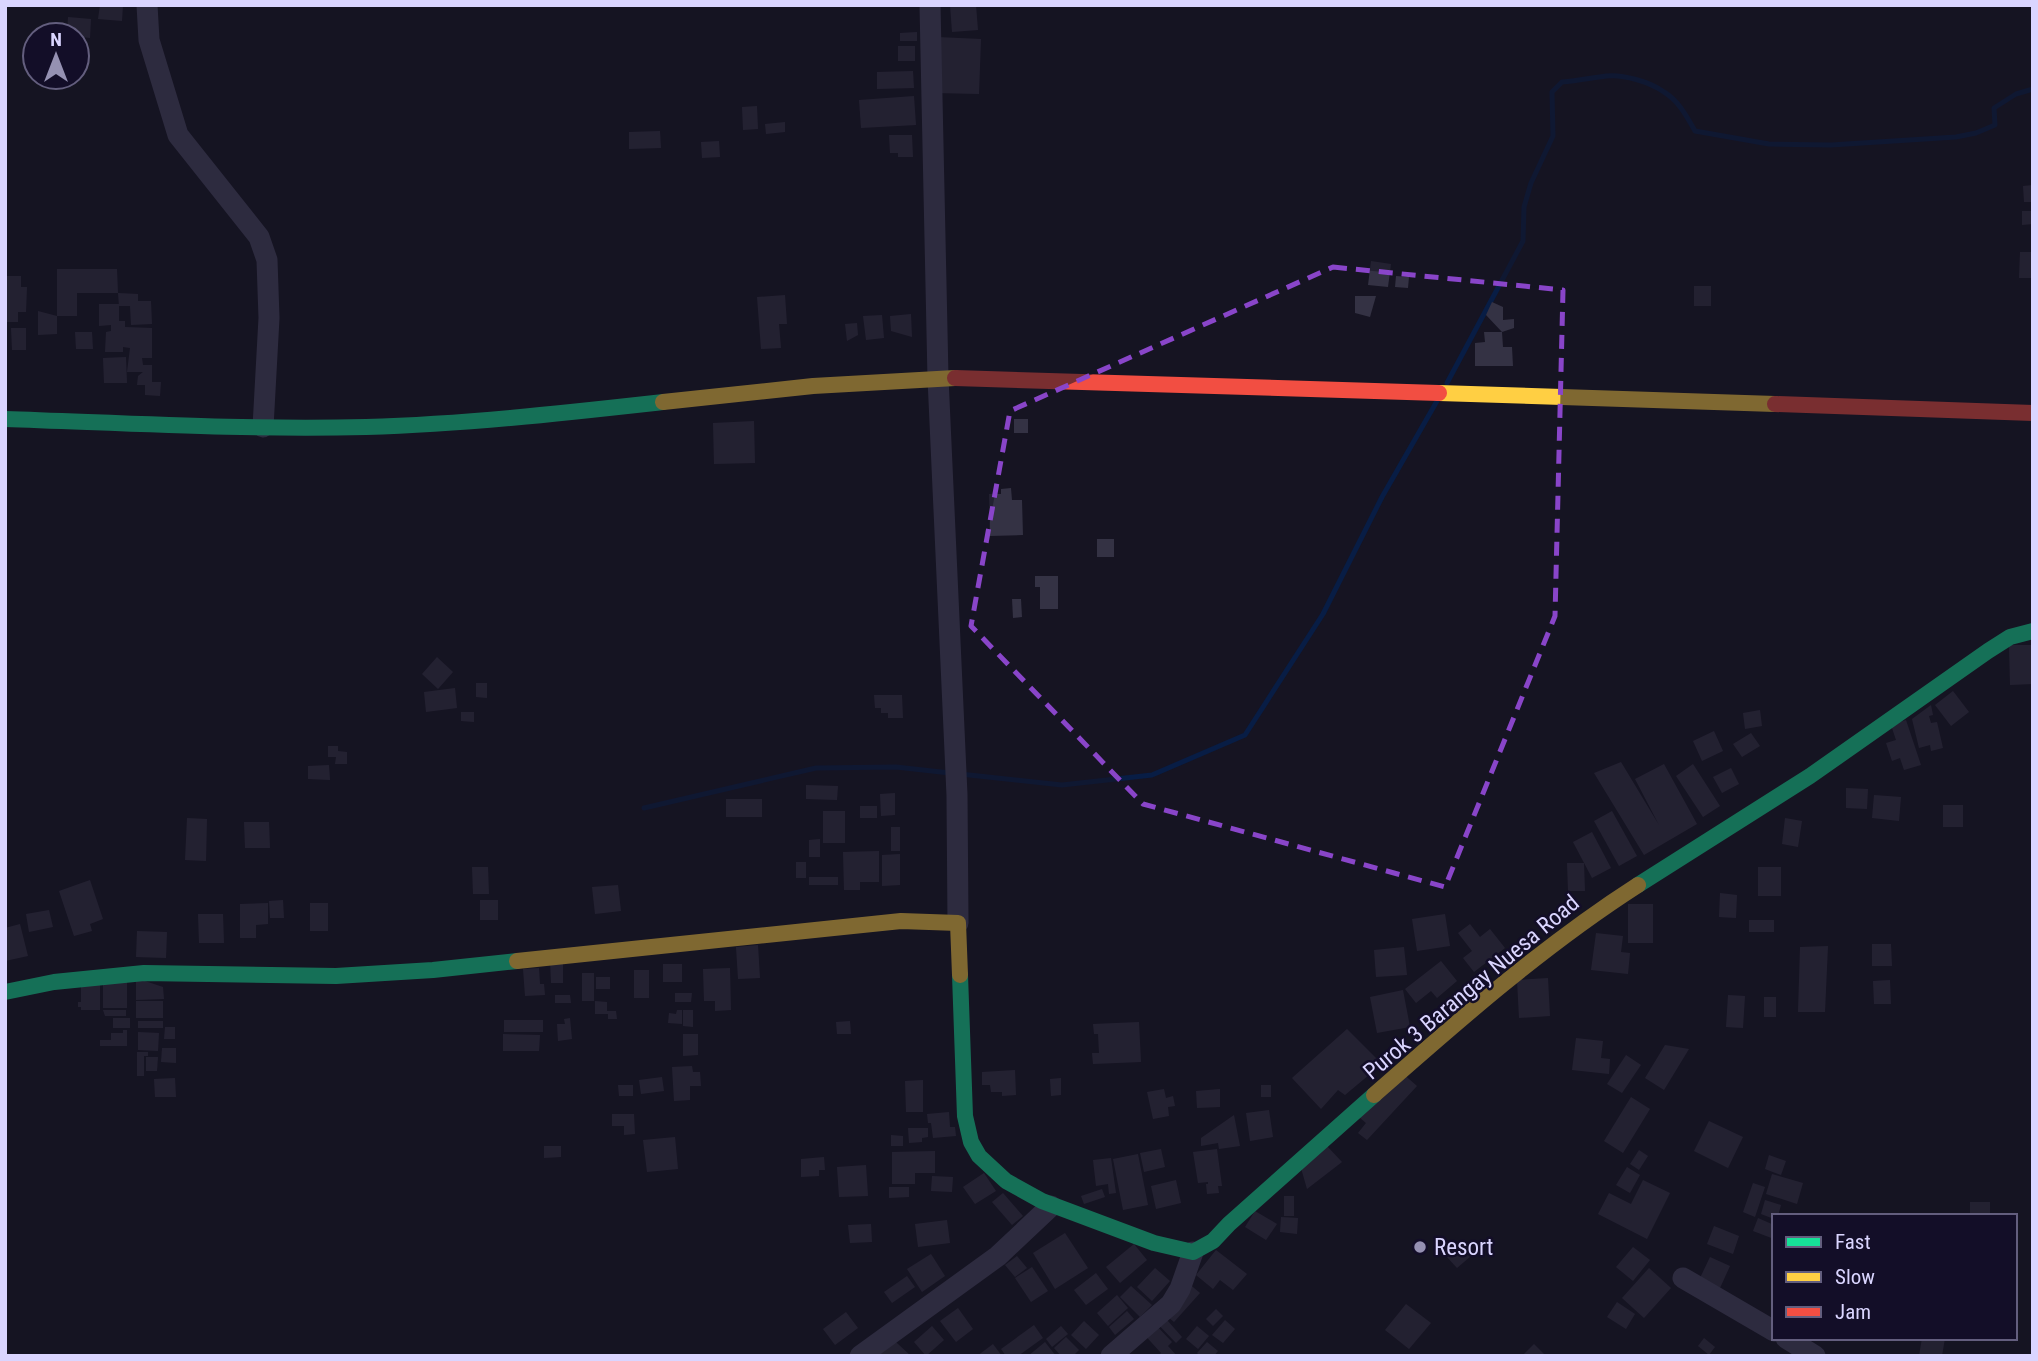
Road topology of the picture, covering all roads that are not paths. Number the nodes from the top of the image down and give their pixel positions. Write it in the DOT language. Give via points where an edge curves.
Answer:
graph roads {
  1 [pos="147,5"];
  2 [pos="930,5"];
  3 [pos="938,378"];
  4 [pos="2033,413"];
  5 [pos="5,419"];
  6 [pos="263,428"];
  7 [pos="2033,631"];
  8 [pos="958,923"];
  9 [pos="5,992"];
  10 [pos="1051,1206"];
  11 [pos="1193,1252"];
  12 [pos="1683,1278"];
  13 [pos="1772,1330"];
  14 [pos="1789,1340"];
  15 [pos="860,1356"];
  16 [pos="1111,1356"];
  17 [pos="1815,1356"];
  1 -- 6 [label="street" via="149,40 178,135 259,237 267,261"];
  2 -- 3 [label="street"];
  3 -- 4 [label="street"];
  3 -- 6 [label="street" via="813,386 485,422"];
  3 -- 8 [label="street" via="957,795"];
  5 -- 6 [label="street"];
  7 -- 11 [label="street, Purok 3 Barangay Nuesa Road" via="2010,637 1988,651 1810,776 1595,912 1439,1038 1213,1241"];
  8 -- 9 [label="street" via="869,923 433,970 336,976 144,973"];
  8 -- 10 [label="street" via="969,1136 979,1157 1006,1180"];
  10 -- 11 [label="street"];
  10 -- 15 [label="street" via="998,1255"];
  11 -- 16 [label="street" via="1171,1304"];
  12 -- 13 [label="street"];
  14 -- 17 [label="street"];
}
